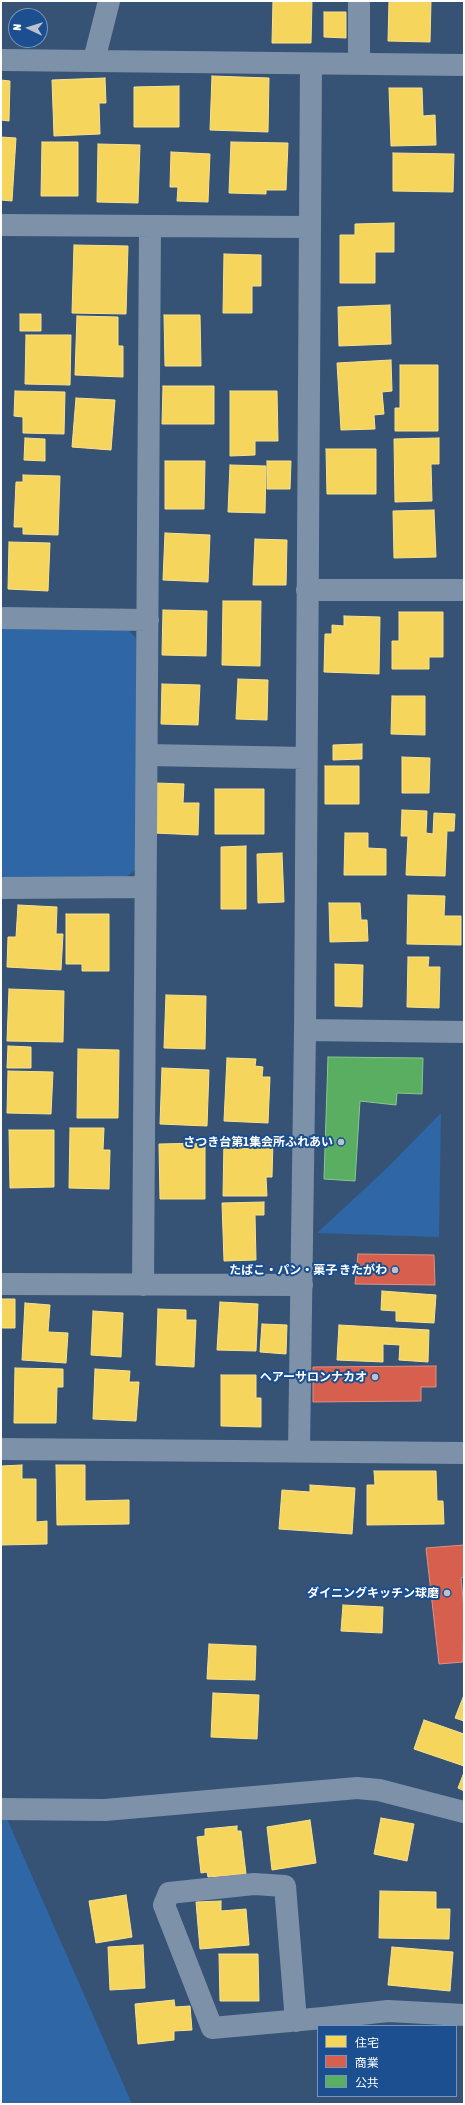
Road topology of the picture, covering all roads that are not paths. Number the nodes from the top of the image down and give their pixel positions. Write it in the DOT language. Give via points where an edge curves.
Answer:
graph roads {
  1 [pos="108,1"];
  2 [pos="359,1"];
  3 [pos="1,60"];
  4 [pos="94,60"];
  5 [pos="311,64"];
  6 [pos="359,64"];
  7 [pos="464,65"];
  8 [pos="1,225"];
  9 [pos="150,227"];
  10 [pos="309,227"];
  11 [pos="307,590"];
  12 [pos="464,590"];
  13 [pos="1,618"];
  14 [pos="148,620"];
  15 [pos="147,756"];
  16 [pos="306,758"];
  17 [pos="145,887"];
  18 [pos="1,888"];
  19 [pos="305,1030"];
  20 [pos="464,1032"];
  21 [pos="1,1284"];
  22 [pos="143,1285"];
  23 [pos="302,1285"];
  24 [pos="1,1448"];
  25 [pos="299,1450"];
  26 [pos="464,1453"];
  27 [pos="1,1809"];
  28 [pos="464,1812"];
  29 [pos="464,2015"];
  30 [pos="296,2021"];
  1 -- 4 [label="street"];
  2 -- 6 [label="street"];
  3 -- 4 [label="street"];
  4 -- 5 [label="street"];
  5 -- 6 [label="street"];
  5 -- 10 [label="street"];
  6 -- 7 [label="street"];
  8 -- 9 [label="street"];
  9 -- 10 [label="street"];
  9 -- 14 [label="street"];
  10 -- 11 [label="street"];
  11 -- 12 [label="street"];
  11 -- 16 [label="street"];
  13 -- 14 [label="street"];
  14 -- 15 [label="street"];
  15 -- 16 [label="street"];
  15 -- 17 [label="street"];
  16 -- 19 [label="street"];
  17 -- 18 [label="street"];
  17 -- 22 [label="street"];
  19 -- 20 [label="street"];
  19 -- 23 [label="street"];
  21 -- 22 [label="street"];
  22 -- 23 [label="street"];
  23 -- 25 [label="street"];
  24 -- 25 [label="street"];
  25 -- 26 [label="street"];
  27 -- 28 [label="street" via="105,1810 357,1788 379,1790"];
  29 -- 30 [label="street" via="388,2011"];
  30 -- 30 [label="street" via="212,2028 164,1906 169,1893 254,1884 285,1886"];
}
